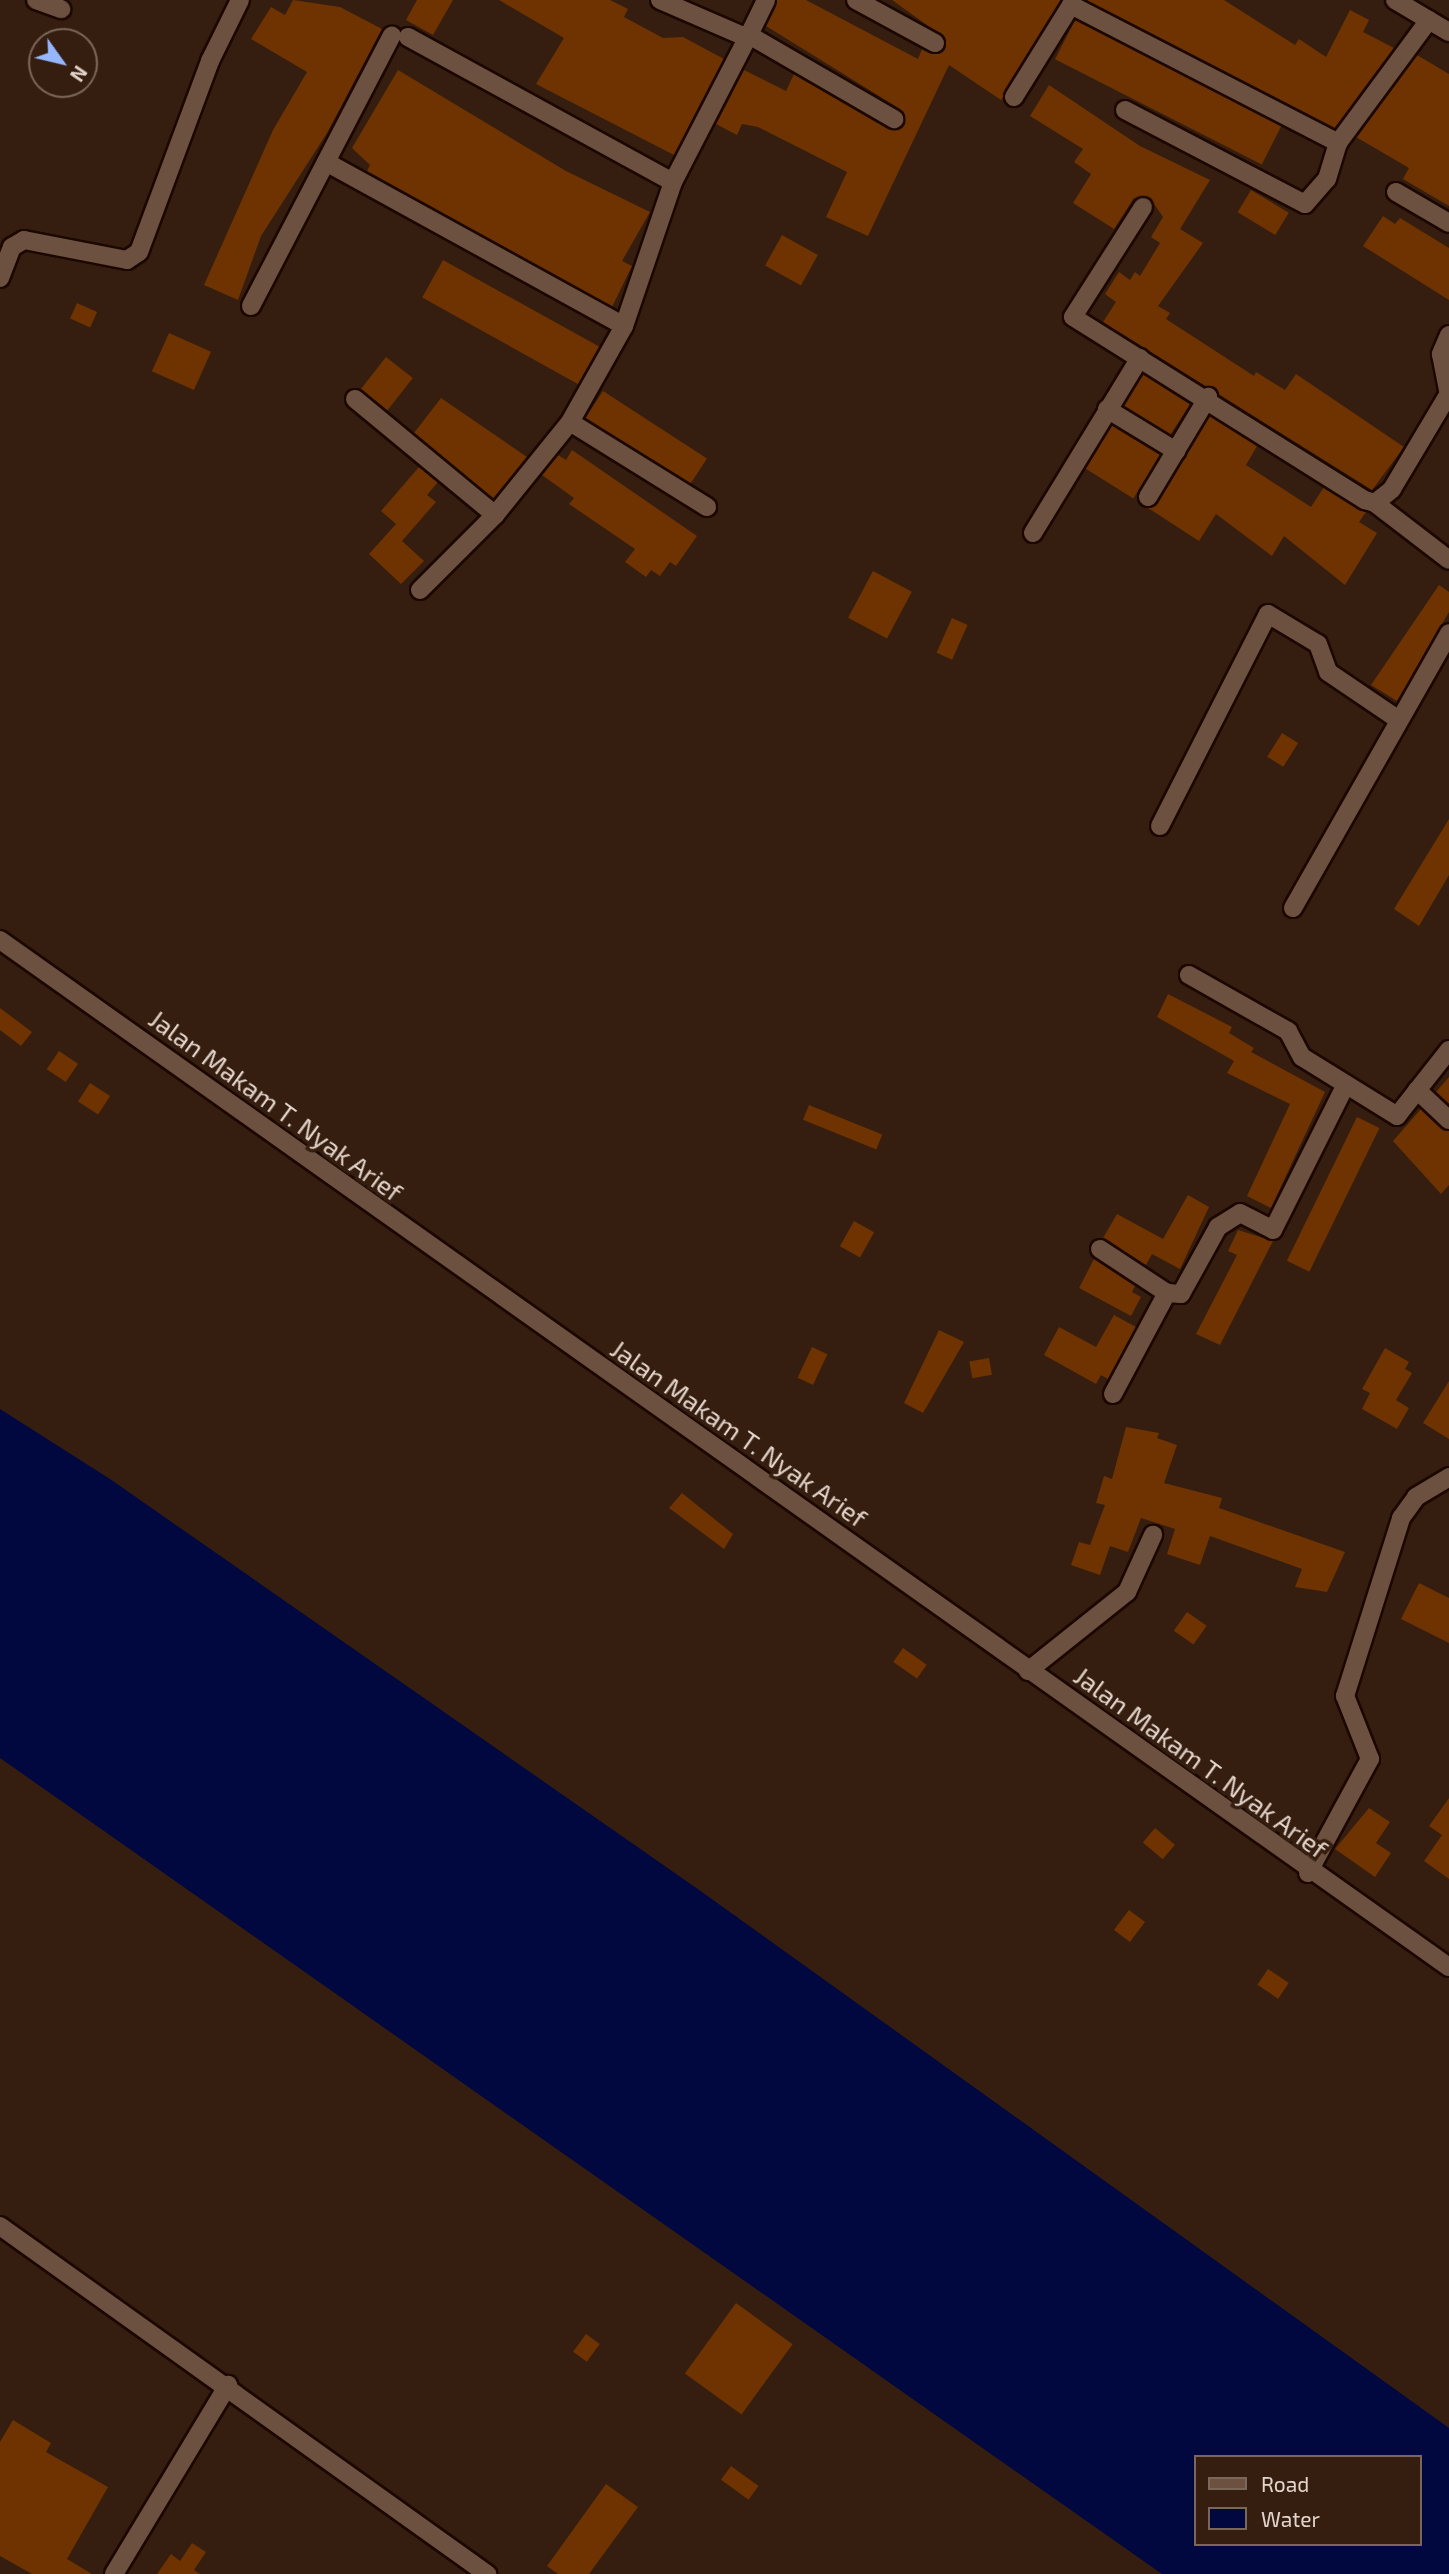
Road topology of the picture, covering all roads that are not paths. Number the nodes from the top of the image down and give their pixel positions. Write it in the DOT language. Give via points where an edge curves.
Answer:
graph roads {
  1 [pos="36,0"];
  2 [pos="240,0"];
  3 [pos="660,0"];
  4 [pos="766,0"];
  5 [pos="856,0"];
  6 [pos="1395,0"];
  7 [pos="61,9"];
  8 [pos="1429,20"];
  9 [pos="1449,32"];
  10 [pos="749,35"];
  11 [pos="935,43"];
  12 [pos="1014,97"];
  13 [pos="1125,110"];
  14 [pos="894,119"];
  15 [pos="1338,143"];
  16 [pos="326,162"];
  17 [pos="673,181"];
  18 [pos="1395,191"];
  19 [pos="1143,207"];
  20 [pos="1449,223"];
  21 [pos="0,278"];
  22 [pos="251,306"];
  23 [pos="624,326"];
  24 [pos="1449,335"];
  25 [pos="1140,358"];
  26 [pos="1448,395"];
  27 [pos="1208,397"];
  28 [pos="355,399"];
  29 [pos="1107,409"];
  30 [pos="570,422"];
  31 [pos="1176,451"];
  32 [pos="1148,496"];
  33 [pos="1375,503"];
  34 [pos="707,508"];
  35 [pos="495,515"];
  36 [pos="1033,533"];
  37 [pos="1449,560"];
  38 [pos="420,590"];
  39 [pos="1449,633"];
  40 [pos="1396,718"];
  41 [pos="1160,826"];
  42 [pos="1293,908"];
  43 [pos="0,940"];
  44 [pos="1189,975"];
  45 [pos="1449,1050"];
  46 [pos="1346,1084"];
  47 [pos="1418,1090"];
  48 [pos="1449,1120"];
  49 [pos="1100,1249"];
  50 [pos="1167,1293"];
  51 [pos="1113,1394"];
  52 [pos="1449,1477"];
  53 [pos="1153,1535"];
  54 [pos="1028,1671"];
  55 [pos="1308,1873"];
  56 [pos="1449,1967"];
  57 [pos="0,2226"];
  58 [pos="228,2385"];
  59 [pos="114,2574"];
  60 [pos="487,2574"];
  1 -- 7 [label="street"];
  2 -- 21 [label="street" via="210,61 139,252 127,260 24,240 12,247"];
  3 -- 10 [label="street" via="720,31"];
  4 -- 10 [label="street"];
  5 -- 11 [label="street"];
  6 -- 8 [label="street"];
  8 -- 9 [label="street"];
  8 -- 15 [label="street"];
  10 -- 14 [label="street"];
  10 -- 17 [label="street"];
  12 -- 15 [label="street" via="1071,5"];
  13 -- 15 [label="street" via="1305,204 1327,178"];
  16 -- 17 [label="street" via="400,36"];
  16 -- 22 [label="street"];
  16 -- 23 [label="street"];
  17 -- 23 [label="street"];
  18 -- 20 [label="street"];
  19 -- 25 [label="street" via="1073,317"];
  23 -- 30 [label="street"];
  24 -- 26 [label="street" via="1441,354"];
  25 -- 27 [label="street"];
  25 -- 29 [label="street"];
  26 -- 33 [label="street" via="1392,489"];
  27 -- 31 [label="street"];
  27 -- 33 [label="street"];
  28 -- 35 [label="street"];
  29 -- 31 [label="street"];
  29 -- 36 [label="street"];
  30 -- 34 [label="street"];
  30 -- 35 [label="street"];
  31 -- 32 [label="street"];
  33 -- 37 [label="street"];
  35 -- 38 [label="street"];
  39 -- 40 [label="street"];
  40 -- 41 [label="street" via="1328,672 1318,644 1268,614"];
  40 -- 42 [label="street"];
  43 -- 54 [label="street, Jalan Makam T. Nyak Arief"];
  44 -- 46 [label="street" via="1289,1031 1302,1057"];
  45 -- 47 [label="street"];
  46 -- 47 [label="street" via="1397,1116"];
  46 -- 50 [label="street" via="1273,1230 1240,1213 1218,1227 1181,1294"];
  47 -- 48 [label="street"];
  49 -- 50 [label="street"];
  50 -- 51 [label="street"];
  52 -- 55 [label="street" via="1416,1497 1401,1518 1345,1696 1370,1759"];
  53 -- 54 [label="street" via="1127,1592"];
  54 -- 55 [label="street, Jalan Makam T. Nyak Arief"];
  55 -- 56 [label="street, Jalan Makam T. Nyak Arief"];
  57 -- 58 [label="street"];
  58 -- 59 [label="street"];
  58 -- 60 [label="street"];
}
